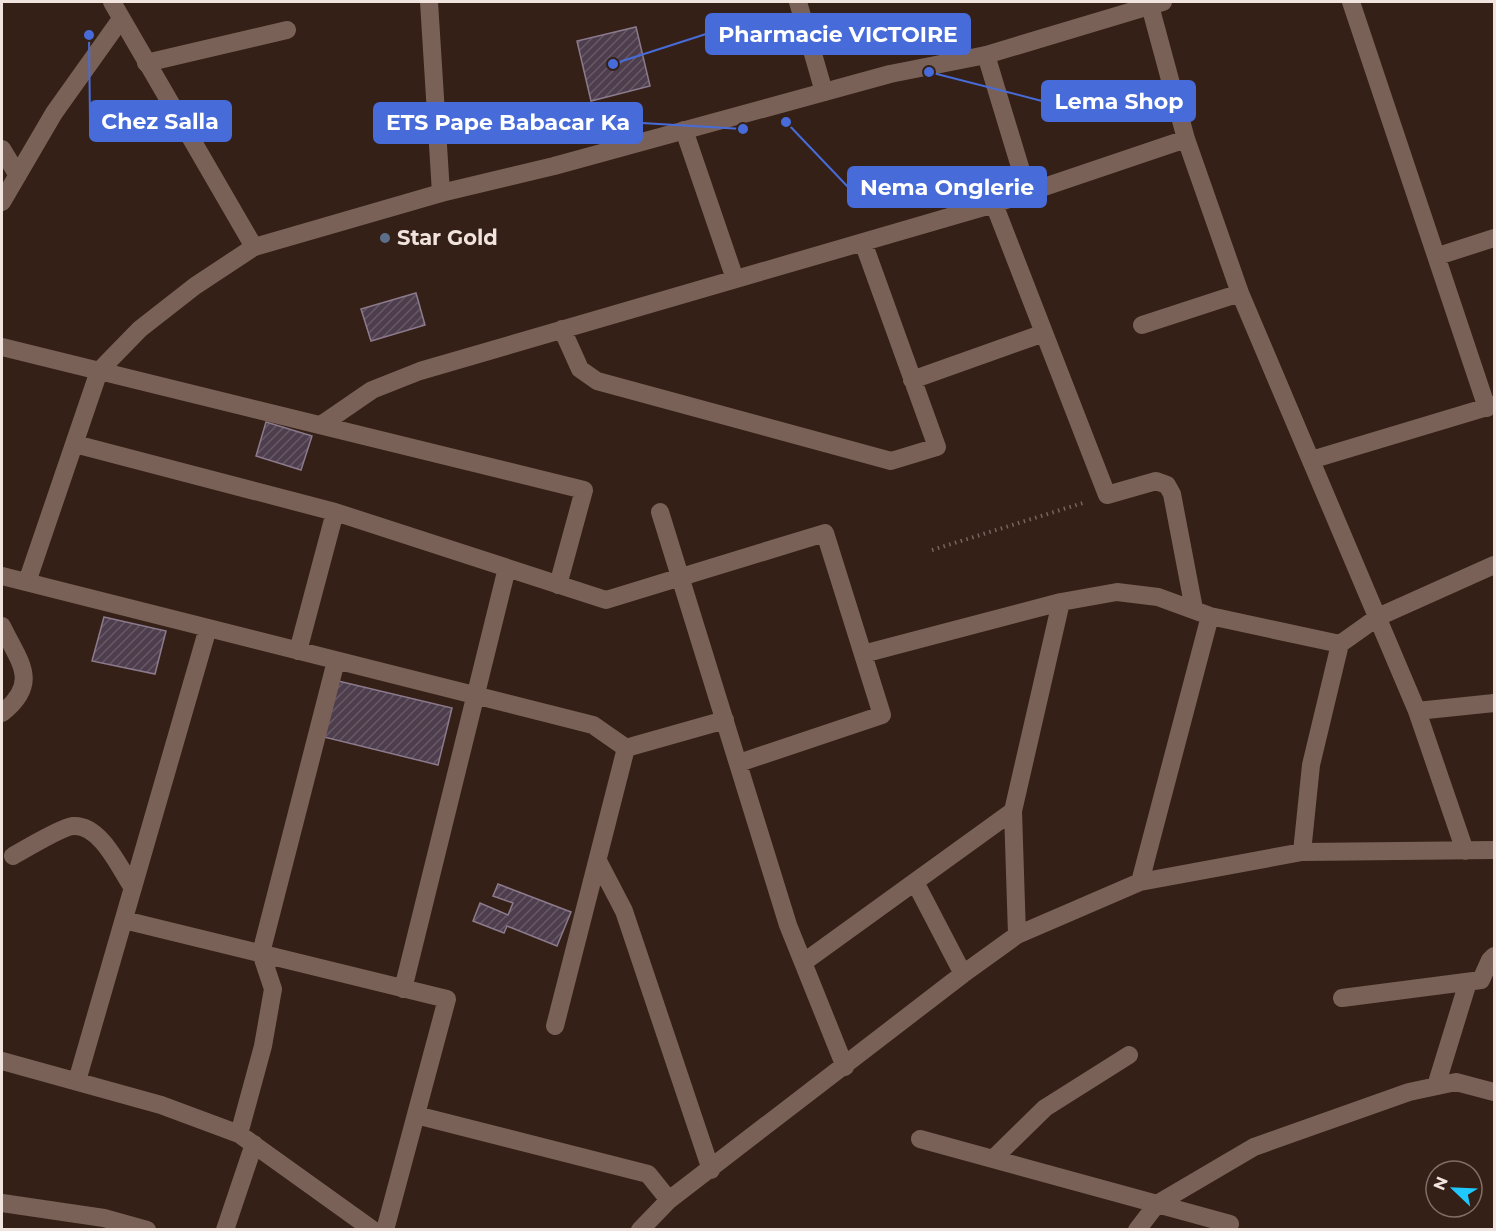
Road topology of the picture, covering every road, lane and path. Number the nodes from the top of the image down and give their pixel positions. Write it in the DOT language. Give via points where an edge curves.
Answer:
graph roads {
  1 [pos="112,2"];
  2 [pos="429,2"];
  3 [pos="798,2"];
  4 [pos="1351,2"];
  5 [pos="1154,3"];
  6 [pos="121,19"];
  7 [pos="287,30"];
  8 [pos="987,55"];
  9 [pos="146,63"];
  10 [pos="824,92"];
  11 [pos="684,130"];
  12 [pos="1186,139"];
  13 [pos="2,149"];
  14 [pos="17,174"];
  15 [pos="1027,190"];
  16 [pos="441,193"];
  17 [pos="2,202"];
  18 [pos="994,204"];
  19 [pos="1494,238"];
  20 [pos="863,242"];
  21 [pos="254,247"];
  22 [pos="1438,256"];
  23 [pos="735,279"];
  24 [pos="1240,293"];
  25 [pos="1142,325"];
  26 [pos="562,329"];
  27 [pos="1044,333"];
  28 [pos="2,347"];
  29 [pos="99,371"];
  30 [pos="912,380"];
  31 [pos="1491,406"];
  32 [pos="321,425"];
  33 [pos="75,444"];
  34 [pos="1311,460"];
  35 [pos="1107,495"];
  36 [pos="335,512"];
  37 [pos="660,512"];
  38 [pos="932,550"];
  39 [pos="1494,565"];
  40 [pos="507,568"];
  41 [pos="2,576"];
  42 [pos="681,577"];
  43 [pos="27,582"];
  44 [pos="558,585"];
  45 [pos="1061,602"];
  46 [pos="1202,612"];
  47 [pos="1378,617"];
  48 [pos="2,626"];
  49 [pos="208,628"];
  50 [pos="1341,644"];
  51 [pos="298,651"];
  52 [pos="863,654"];
  53 [pos="336,660"];
  54 [pos="475,696"];
  55 [pos="1494,703"];
  56 [pos="1417,711"];
  57 [pos="2,712"];
  58 [pos="725,720"];
  59 [pos="626,748"];
  60 [pos="739,763"];
  61 [pos="1013,811"];
  62 [pos="1494,850"];
  63 [pos="1465,851"];
  64 [pos="1302,852"];
  65 [pos="13,856"];
  66 [pos="598,861"];
  67 [pos="915,882"];
  68 [pos="1140,882"];
  69 [pos="134,888"];
  70 [pos="124,920"];
  71 [pos="1017,935"];
  72 [pos="261,953"];
  73 [pos="1494,957"];
  74 [pos="804,962"];
  75 [pos="963,974"];
  76 [pos="1468,982"];
  77 [pos="403,988"];
  78 [pos="1342,998"];
  79 [pos="555,1026"];
  80 [pos="1129,1056"];
  81 [pos="2,1061"];
  82 [pos="845,1067"];
  83 [pos="77,1081"];
  84 [pos="1436,1086"];
  85 [pos="1494,1092"];
  86 [pos="416,1115"];
  87 [pos="247,1139"];
  88 [pos="920,1139"];
  89 [pos="993,1159"];
  90 [pos="711,1170"];
  91 [pos="669,1200"];
  92 [pos="2,1203"];
  93 [pos="1157,1204"];
  94 [pos="1230,1224"];
  95 [pos="147,1230"];
  96 [pos="225,1230"];
  97 [pos="373,1230"];
  98 [pos="385,1230"];
  99 [pos="640,1230"];
  100 [pos="1137,1230"];
  1 -- 6 [label="street"];
  2 -- 16 [label="street"];
  3 -- 10 [label="street"];
  4 -- 22 [label="street"];
  5 -- 8 [label="street"];
  5 -- 12 [label="street"];
  6 -- 9 [label="street"];
  6 -- 14 [label="street" via="54,113"];
  7 -- 9 [label="street"];
  8 -- 10 [label="street"];
  8 -- 15 [label="street"];
  9 -- 21 [label="street"];
  10 -- 11 [label="street"];
  11 -- 16 [label="street"];
  11 -- 23 [label="street"];
  12 -- 15 [label="street"];
  12 -- 24 [label="street"];
  13 -- 14 [label="street"];
  14 -- 17 [label="street"];
  15 -- 18 [label="street"];
  16 -- 21 [label="street"];
  18 -- 20 [label="street"];
  18 -- 27 [label="street"];
  19 -- 22 [label="street"];
  20 -- 23 [label="street"];
  20 -- 30 [label="street"];
  21 -- 29 [label="street" via="149,322"];
  22 -- 31 [label="street"];
  23 -- 26 [label="street"];
  24 -- 25 [label="street"];
  24 -- 34 [label="street"];
  26 -- 30 [label="street" via="580,369 597,381 891,461 937,447"];
  26 -- 32 [label="street" via="396,379 372,390"];
  27 -- 30 [label="street"];
  27 -- 35 [label="street"];
  28 -- 29 [label="street"];
  29 -- 32 [label="street"];
  29 -- 33 [label="street"];
  31 -- 34 [label="street"];
  32 -- 44 [label="street" via="584,490"];
  33 -- 36 [label="street"];
  33 -- 43 [label="street"];
  34 -- 47 [label="street"];
  35 -- 38 [label="path"];
  35 -- 46 [label="street" via="1156,481 1167,485"];
  36 -- 40 [label="street"];
  36 -- 51 [label="street"];
  37 -- 42 [label="street"];
  39 -- 47 [label="street"];
  40 -- 44 [label="street"];
  40 -- 54 [label="street"];
  41 -- 43 [label="street"];
  42 -- 44 [label="street" via="606,600"];
  42 -- 52 [label="street" via="825,533"];
  42 -- 58 [label="street"];
  43 -- 49 [label="street"];
  45 -- 46 [label="street" via="1117,592 1158,597"];
  45 -- 52 [label="street"];
  45 -- 61 [label="street"];
  46 -- 50 [label="street"];
  46 -- 68 [label="street"];
  47 -- 50 [label="street"];
  47 -- 56 [label="street"];
  48 -- 57 [label="street" via="25,673 17,701"];
  49 -- 51 [label="street"];
  49 -- 69 [label="street"];
  50 -- 64 [label="street" via="1311,765"];
  51 -- 53 [label="street"];
  52 -- 60 [label="street" via="882,715"];
  53 -- 54 [label="street"];
  53 -- 72 [label="street"];
  54 -- 59 [label="street" via="593,725"];
  54 -- 77 [label="street"];
  55 -- 56 [label="street"];
  56 -- 63 [label="street"];
  58 -- 59 [label="street"];
  58 -- 60 [label="street"];
  59 -- 66 [label="street"];
  60 -- 74 [label="street" via="788,925"];
  61 -- 67 [label="street"];
  61 -- 71 [label="street"];
  62 -- 63 [label="street"];
  63 -- 64 [label="street"];
  64 -- 68 [label="street"];
  65 -- 69 [label="street" via="72,826 87,828"];
  66 -- 79 [label="street"];
  66 -- 90 [label="street" via="624,911"];
  67 -- 74 [label="street"];
  67 -- 75 [label="street"];
  68 -- 71 [label="street"];
  69 -- 70 [label="street"];
  70 -- 72 [label="street"];
  70 -- 83 [label="street"];
  71 -- 75 [label="street"];
  72 -- 77 [label="street"];
  72 -- 87 [label="street" via="272,995"];
  73 -- 76 [label="street" via="1481,980"];
  74 -- 82 [label="street"];
  75 -- 82 [label="street"];
  76 -- 78 [label="street"];
  76 -- 84 [label="street"];
  77 -- 86 [label="street" via="447,999"];
  80 -- 89 [label="street" via="1045,1108"];
  81 -- 83 [label="street"];
  82 -- 90 [label="street"];
  83 -- 87 [label="street" via="161,1105"];
  84 -- 85 [label="street" via="1456,1082"];
  84 -- 93 [label="street" via="1408,1092 1254,1147"];
  86 -- 91 [label="street" via="648,1174"];
  86 -- 98 [label="street"];
  87 -- 96 [label="street"];
  87 -- 97 [label="street"];
  88 -- 89 [label="street"];
  89 -- 93 [label="street"];
  90 -- 91 [label="street"];
  91 -- 99 [label="street"];
  92 -- 95 [label="street" via="104,1218"];
  93 -- 94 [label="street"];
  93 -- 100 [label="street"];
}
